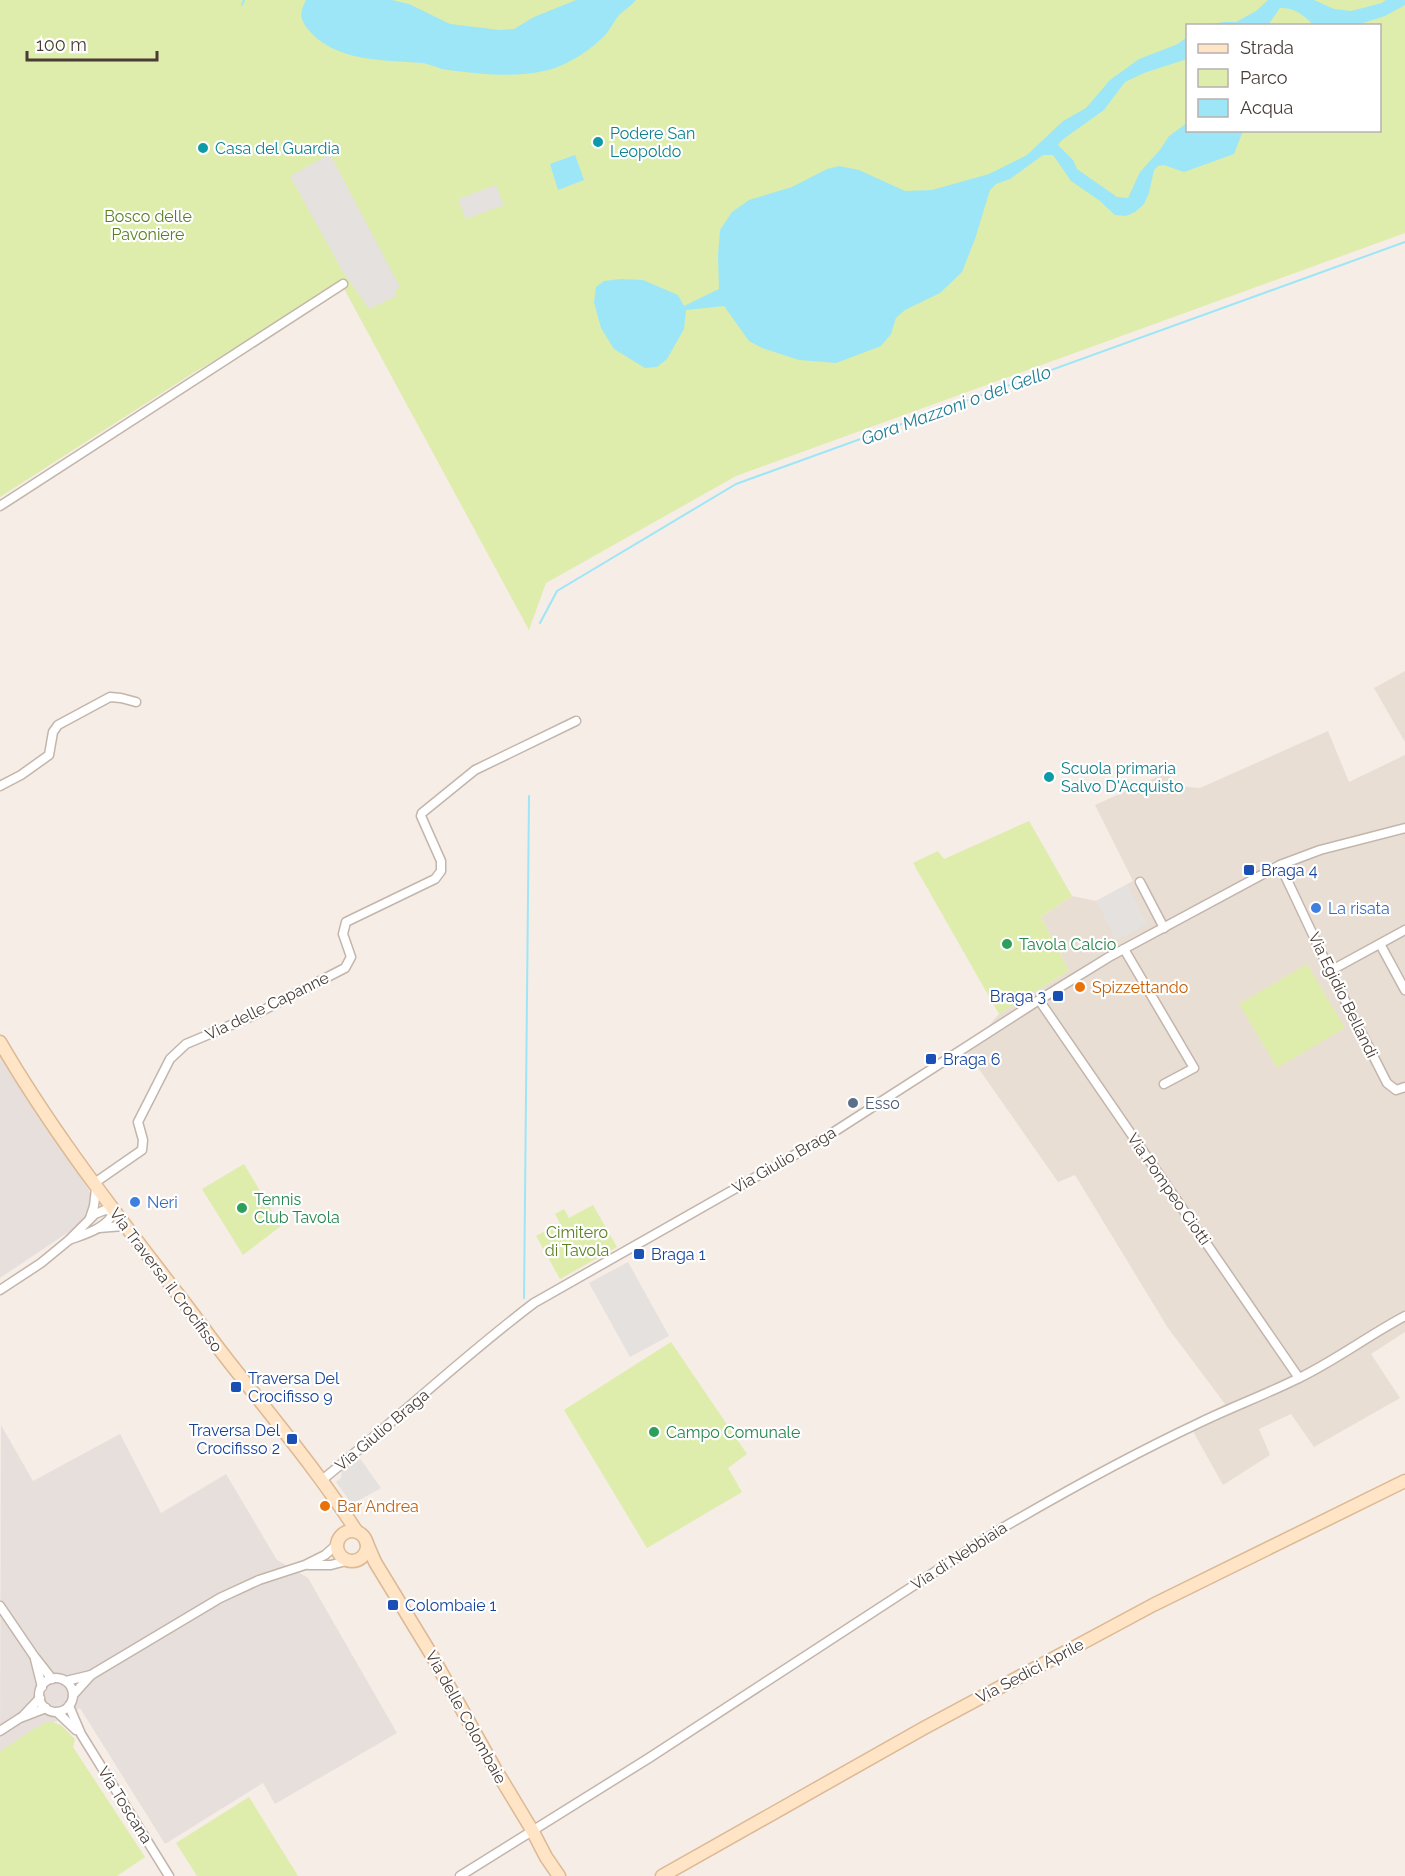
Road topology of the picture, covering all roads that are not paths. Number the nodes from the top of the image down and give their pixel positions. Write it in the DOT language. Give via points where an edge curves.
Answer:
graph roads {
  1 [pos="343,284"];
  2 [pos="0,506"];
  3 [pos="136,702"];
  4 [pos="576,721"];
  5 [pos="0,786"];
  6 [pos="1405,828"];
  7 [pos="1280,865"];
  8 [pos="1140,882"];
  9 [pos="1164,928"];
  10 [pos="1405,930"];
  11 [pos="1380,944"];
  12 [pos="1124,949"];
  13 [pos="1330,971"];
  14 [pos="1405,990"];
  15 [pos="1039,1000"];
  16 [pos="0,1042"];
  17 [pos="1164,1084"];
  18 [pos="1405,1087"];
  19 [pos="94,1187"];
  20 [pos="114,1211"];
  21 [pos="89,1219"];
  22 [pos="123,1226"];
  23 [pos="99,1228"];
  24 [pos="69,1240"];
  25 [pos="0,1290"];
  26 [pos="1405,1316"];
  27 [pos="1299,1378"];
  28 [pos="322,1480"];
  29 [pos="1405,1481"];
  30 [pos="347,1534"];
  31 [pos="366,1541"];
  32 [pos="353,1560"];
  33 [pos="305,1565"];
  34 [pos="385,1578"];
  35 [pos="0,1606"];
  36 [pos="34,1656"];
  37 [pos="91,1675"];
  38 [pos="52,1678"];
  39 [pos="66,1681"];
  40 [pos="42,1687"];
  41 [pos="73,1695"];
  42 [pos="40,1698"];
  43 [pos="69,1706"];
  44 [pos="46,1708"];
  45 [pos="57,1712"];
  46 [pos="20,1718"];
  47 [pos="0,1731"];
  48 [pos="81,1734"];
  49 [pos="532,1830"];
  50 [pos="546,1857"];
  51 [pos="169,1876"];
  52 [pos="460,1876"];
  53 [pos="549,1876"];
  54 [pos="559,1876"];
  55 [pos="662,1876"];
  1 -- 2 [label="street"];
  3 -- 5 [label="street" via="110,697 64,721 52,732 49,755"];
  4 -- 19 [label="street, Via delle Capanne" via="475,770 422,813 441,861 441,871 435,879 346,922 343,934 351,957 345,968 250,1017 186,1044 170,1059 138,1122 142,1150"];
  6 -- 7 [label="street, Via Giulio Braga" via="1320,850"];
  7 -- 9 [label="street, Via Giulio Braga"];
  7 -- 13 [label="street, Via Egidio Bellandi"];
  8 -- 9 [label="street"];
  9 -- 12 [label="street, Via Giulio Braga"];
  10 -- 11 [label="street"];
  11 -- 13 [label="street"];
  11 -- 14 [label="street"];
  12 -- 15 [label="street, Via Giulio Braga"];
  12 -- 17 [label="street" via="1194,1068"];
  13 -- 18 [label="street, Via Egidio Bellandi" via="1387,1083 1396,1089"];
  15 -- 27 [label="street, Via Pompeo Ciotti"];
  15 -- 28 [label="street, Via Giulio Braga" via="826,1137 534,1303"];
  16 -- 19 [label="street, Via Traversa il Crocifisso"];
  19 -- 20 [label="street, Via Traversa il Crocifisso"];
  19 -- 21 [label="street"];
  20 -- 21 [label="street" via="100,1211"];
  20 -- 22 [label="street, Via Traversa il Crocifisso"];
  20 -- 23 [label="street"];
  21 -- 24 [label="street"];
  22 -- 23 [label="street"];
  22 -- 28 [label="street, Via Traversa il Crocifisso"];
  23 -- 24 [label="street"];
  24 -- 25 [label="street"];
  26 -- 27 [label="street, Via di Nebbiaia"];
  27 -- 49 [label="street, Via di Nebbiaia" via="1048,1501"];
  28 -- 30 [label="street, Via Traversa il Crocifisso" via="341,1511"];
  29 -- 55 [label="street, Via Sedici Aprile" via="1153,1605"];
  30 -- 31 [label="street"];
  30 -- 32 [label="street" via="338,1543 339,1552"];
  30 -- 33 [label="street" via="325,1555"];
  31 -- 32 [label="street" via="365,1554"];
  31 -- 34 [label="street, Via delle Colombaie"];
  32 -- 33 [label="street"];
  32 -- 34 [label="street, Via delle Colombaie" via="366,1563"];
  33 -- 37 [label="street" via="220,1598"];
  34 -- 49 [label="street, Via delle Colombaie"];
  35 -- 36 [label="street"];
  36 -- 38 [label="street"];
  36 -- 40 [label="street"];
  37 -- 39 [label="street"];
  37 -- 41 [label="street"];
  38 -- 39 [label="street"];
  38 -- 40 [label="street"];
  39 -- 41 [label="street"];
  40 -- 42 [label="street"];
  41 -- 43 [label="street"];
  42 -- 44 [label="street"];
  42 -- 46 [label="street"];
  43 -- 45 [label="street"];
  43 -- 48 [label="street, Via Toscana"];
  44 -- 45 [label="street"];
  44 -- 46 [label="street"];
  45 -- 48 [label="street, Via Toscana"];
  46 -- 47 [label="street"];
  48 -- 51 [label="street, Via Toscana"];
  49 -- 50 [label="street, Via delle Colombaie"];
  49 -- 52 [label="street, Via di Nebbiaia"];
  50 -- 53 [label="street, Via delle Colombaie"];
  50 -- 54 [label="street, Via delle Colombaie"];
}
